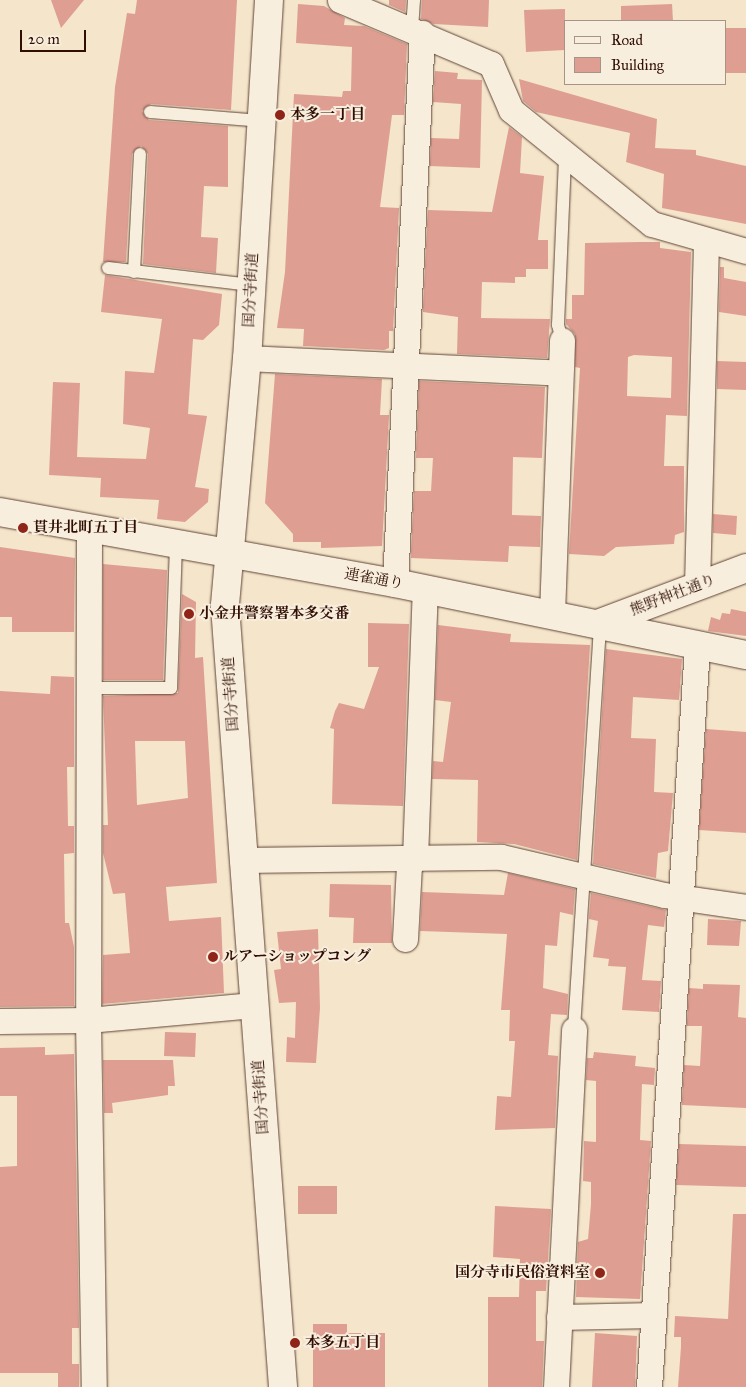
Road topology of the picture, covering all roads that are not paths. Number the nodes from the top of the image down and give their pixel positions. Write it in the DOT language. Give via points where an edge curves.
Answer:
graph roads {
  1 [pos="269,0"];
  2 [pos="340,0"];
  3 [pos="414,0"];
  4 [pos="417,31"];
  5 [pos="150,112"];
  6 [pos="261,121"];
  7 [pos="140,154"];
  8 [pos="565,157"];
  9 [pos="706,242"];
  10 [pos="746,251"];
  11 [pos="108,268"];
  12 [pos="134,272"];
  13 [pos="251,285"];
  14 [pos="562,340"];
  15 [pos="247,358"];
  16 [pos="405,366"];
  17 [pos="560,373"];
  18 [pos="0,512"];
  19 [pos="89,530"];
  20 [pos="176,546"];
  21 [pos="229,556"];
  22 [pos="746,568"];
  23 [pos="395,583"];
  24 [pos="697,586"];
  25 [pos="426,589"];
  26 [pos="552,614"];
  27 [pos="600,623"];
  28 [pos="697,646"];
  29 [pos="746,655"];
  30 [pos="89,688"];
  31 [pos="415,858"];
  32 [pos="242,860"];
  33 [pos="583,876"];
  34 [pos="677,897"];
  35 [pos="746,907"];
  36 [pos="405,939"];
  37 [pos="253,1005"];
  38 [pos="88,1020"];
  39 [pos="0,1021"];
  40 [pos="574,1029"];
  41 [pos="654,1315"];
  42 [pos="559,1317"];
  43 [pos="94,1387"];
  44 [pos="283,1387"];
  45 [pos="556,1387"];
  46 [pos="649,1387"];
  1 -- 6 [label="main road, 国分寺街道"];
  2 -- 4 [label="street"];
  3 -- 4 [label="lane"];
  4 -- 8 [label="street" via="490,64 511,110"];
  4 -- 16 [label="street"];
  5 -- 6 [label="lane"];
  6 -- 13 [label="main road, 国分寺街道"];
  7 -- 12 [label="lane"];
  8 -- 9 [label="street" via="652,224"];
  8 -- 14 [label="lane" via="558,325"];
  9 -- 10 [label="street"];
  9 -- 24 [label="street"];
  11 -- 12 [label="lane"];
  12 -- 13 [label="lane"];
  13 -- 15 [label="main road, 国分寺街道"];
  14 -- 17 [label="street"];
  15 -- 16 [label="street"];
  15 -- 21 [label="main road, 国分寺街道"];
  16 -- 17 [label="street"];
  16 -- 23 [label="street"];
  17 -- 26 [label="street"];
  18 -- 19 [label="main road, 連雀通り"];
  19 -- 20 [label="main road, 連雀通り"];
  19 -- 30 [label="street"];
  20 -- 21 [label="main road, 連雀通り"];
  20 -- 30 [label="lane" via="171,688"];
  21 -- 23 [label="main road, 連雀通り"];
  21 -- 32 [label="main road, 国分寺街道" via="225,606"];
  22 -- 24 [label="main road, 熊野神社通り"];
  23 -- 25 [label="main road, 連雀通り"];
  24 -- 27 [label="main road, 熊野神社通り"];
  25 -- 26 [label="main road, 連雀通り"];
  25 -- 31 [label="street"];
  26 -- 27 [label="main road, 連雀通り"];
  27 -- 28 [label="main road, 連雀通り"];
  27 -- 33 [label="lane"];
  28 -- 29 [label="main road, 連雀通り"];
  28 -- 34 [label="street"];
  30 -- 38 [label="street"];
  31 -- 32 [label="street"];
  31 -- 33 [label="street" via="502,857"];
  31 -- 36 [label="street" via="408,866"];
  32 -- 37 [label="main road, 国分寺街道"];
  33 -- 34 [label="street"];
  33 -- 40 [label="lane"];
  34 -- 35 [label="street"];
  34 -- 41 [label="street"];
  37 -- 38 [label="street"];
  37 -- 44 [label="main road, 国分寺街道"];
  38 -- 39 [label="street"];
  38 -- 43 [label="street"];
  40 -- 42 [label="street"];
  41 -- 42 [label="street"];
  41 -- 46 [label="street"];
  42 -- 45 [label="street"];
}
